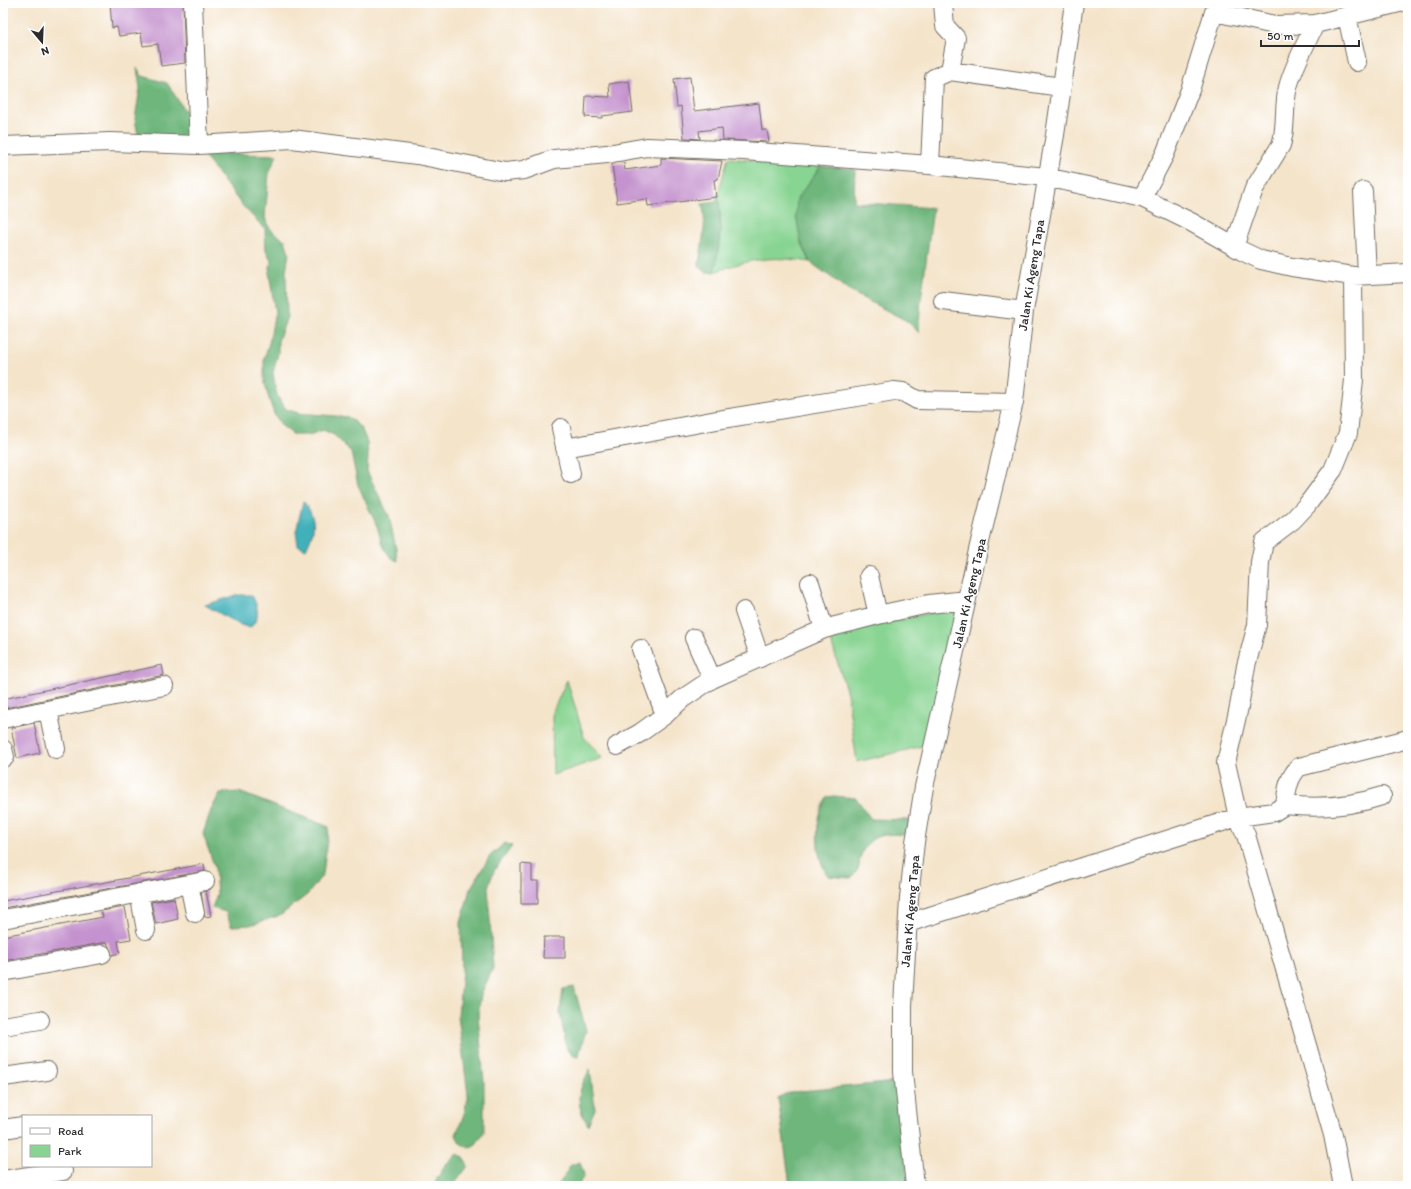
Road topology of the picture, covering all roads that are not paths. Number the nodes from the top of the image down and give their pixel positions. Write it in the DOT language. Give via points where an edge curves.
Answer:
graph roads {
  1 [pos="193,3"];
  2 [pos="943,3"];
  3 [pos="1074,3"];
  4 [pos="1399,3"];
  5 [pos="1214,7"];
  6 [pos="1346,16"];
  7 [pos="1315,24"];
  8 [pos="1357,62"];
  9 [pos="950,71"];
  10 [pos="1061,87"];
  11 [pos="199,145"];
  12 [pos="3,146"];
  13 [pos="930,165"];
  14 [pos="1046,177"];
  15 [pos="1363,191"];
  16 [pos="1142,198"];
  17 [pos="1234,247"];
  18 [pos="1408,273"];
  19 [pos="1360,275"];
  20 [pos="943,301"];
  21 [pos="1024,311"];
  22 [pos="1014,402"];
  23 [pos="561,428"];
  24 [pos="565,448"];
  25 [pos="571,474"];
  26 [pos="869,576"];
  27 [pos="810,583"];
  28 [pos="967,600"];
  29 [pos="744,611"];
  30 [pos="878,615"];
  31 [pos="824,630"];
  32 [pos="694,638"];
  33 [pos="641,648"];
  34 [pos="760,658"];
  35 [pos="712,679"];
  36 [pos="164,686"];
  37 [pos="48,710"];
  38 [pos="665,715"];
  39 [pos="3,719"];
  40 [pos="1408,739"];
  41 [pos="617,746"];
  42 [pos="3,749"];
  43 [pos="56,749"];
  44 [pos="3,758"];
  45 [pos="1382,796"];
  46 [pos="1285,805"];
  47 [pos="1238,817"];
  48 [pos="139,893"];
  49 [pos="195,913"];
  50 [pos="3,919"];
  51 [pos="908,923"];
  52 [pos="146,930"];
  53 [pos="102,954"];
  54 [pos="3,972"];
  55 [pos="40,1020"];
  56 [pos="3,1026"];
  57 [pos="47,1071"];
  58 [pos="3,1077"];
  59 [pos="22,1126"];
  60 [pos="3,1129"];
  61 [pos="63,1171"];
  62 [pos="3,1179"];
  63 [pos="4,1186"];
  64 [pos="915,1186"];
  65 [pos="1343,1186"];
  1 -- 11 [label="street"];
  2 -- 9 [label="street" via="946,26 956,38"];
  3 -- 10 [label="street, Jalan Ki Ageng Tapa"];
  4 -- 6 [label="street"];
  5 -- 7 [label="street" via="1275,25"];
  5 -- 16 [label="street" via="1190,90 1165,154"];
  6 -- 7 [label="street"];
  6 -- 8 [label="street"];
  7 -- 17 [label="street" via="1288,86 1281,146 1254,189"];
  9 -- 10 [label="street"];
  9 -- 13 [label="street" via="934,78"];
  10 -- 14 [label="street, Jalan Ki Ageng Tapa"];
  11 -- 12 [label="street" via="110,142"];
  11 -- 13 [label="street" via="292,139 417,155 505,172 524,170 554,160 647,147 744,151"];
  13 -- 14 [label="street"];
  14 -- 16 [label="street"];
  14 -- 21 [label="street, Jalan Ki Ageng Tapa"];
  15 -- 19 [label="street"];
  16 -- 17 [label="street"];
  17 -- 19 [label="street" via="1261,260 1292,267"];
  18 -- 19 [label="street"];
  19 -- 47 [label="street" via="1348,433 1333,470 1308,505 1264,542 1261,550 1257,625 1226,763"];
  20 -- 21 [label="street"];
  21 -- 22 [label="street, Jalan Ki Ageng Tapa"];
  22 -- 24 [label="street" via="918,400 904,392 894,391"];
  22 -- 28 [label="street, Jalan Ki Ageng Tapa"];
  23 -- 24 [label="street"];
  24 -- 25 [label="street"];
  26 -- 30 [label="street"];
  27 -- 31 [label="street"];
  28 -- 30 [label="street" via="929,604"];
  28 -- 51 [label="street, Jalan Ki Ageng Tapa" via="924,787"];
  29 -- 34 [label="street"];
  30 -- 31 [label="street"];
  31 -- 34 [label="street"];
  32 -- 35 [label="street"];
  33 -- 38 [label="street"];
  34 -- 35 [label="street"];
  35 -- 38 [label="street"];
  36 -- 37 [label="street"];
  37 -- 39 [label="street"];
  37 -- 43 [label="street"];
  38 -- 41 [label="street"];
  40 -- 46 [label="street" via="1299,767 1288,782"];
  42 -- 44 [label="street"];
  45 -- 46 [label="street" via="1340,807"];
  46 -- 47 [label="street" via="1274,812"];
  47 -- 51 [label="street"];
  47 -- 65 [label="street" via="1246,835 1333,1135"];
  48 -- 49 [label="street" via="197,882"];
  48 -- 50 [label="street"];
  48 -- 52 [label="street"];
  51 -- 64 [label="street, Jalan Ki Ageng Tapa" via="903,1006 903,1072"];
  53 -- 54 [label="street"];
  55 -- 56 [label="street"];
  57 -- 58 [label="street"];
  59 -- 60 [label="street"];
  61 -- 62 [label="street"];
  62 -- 63 [label="street"];
}
